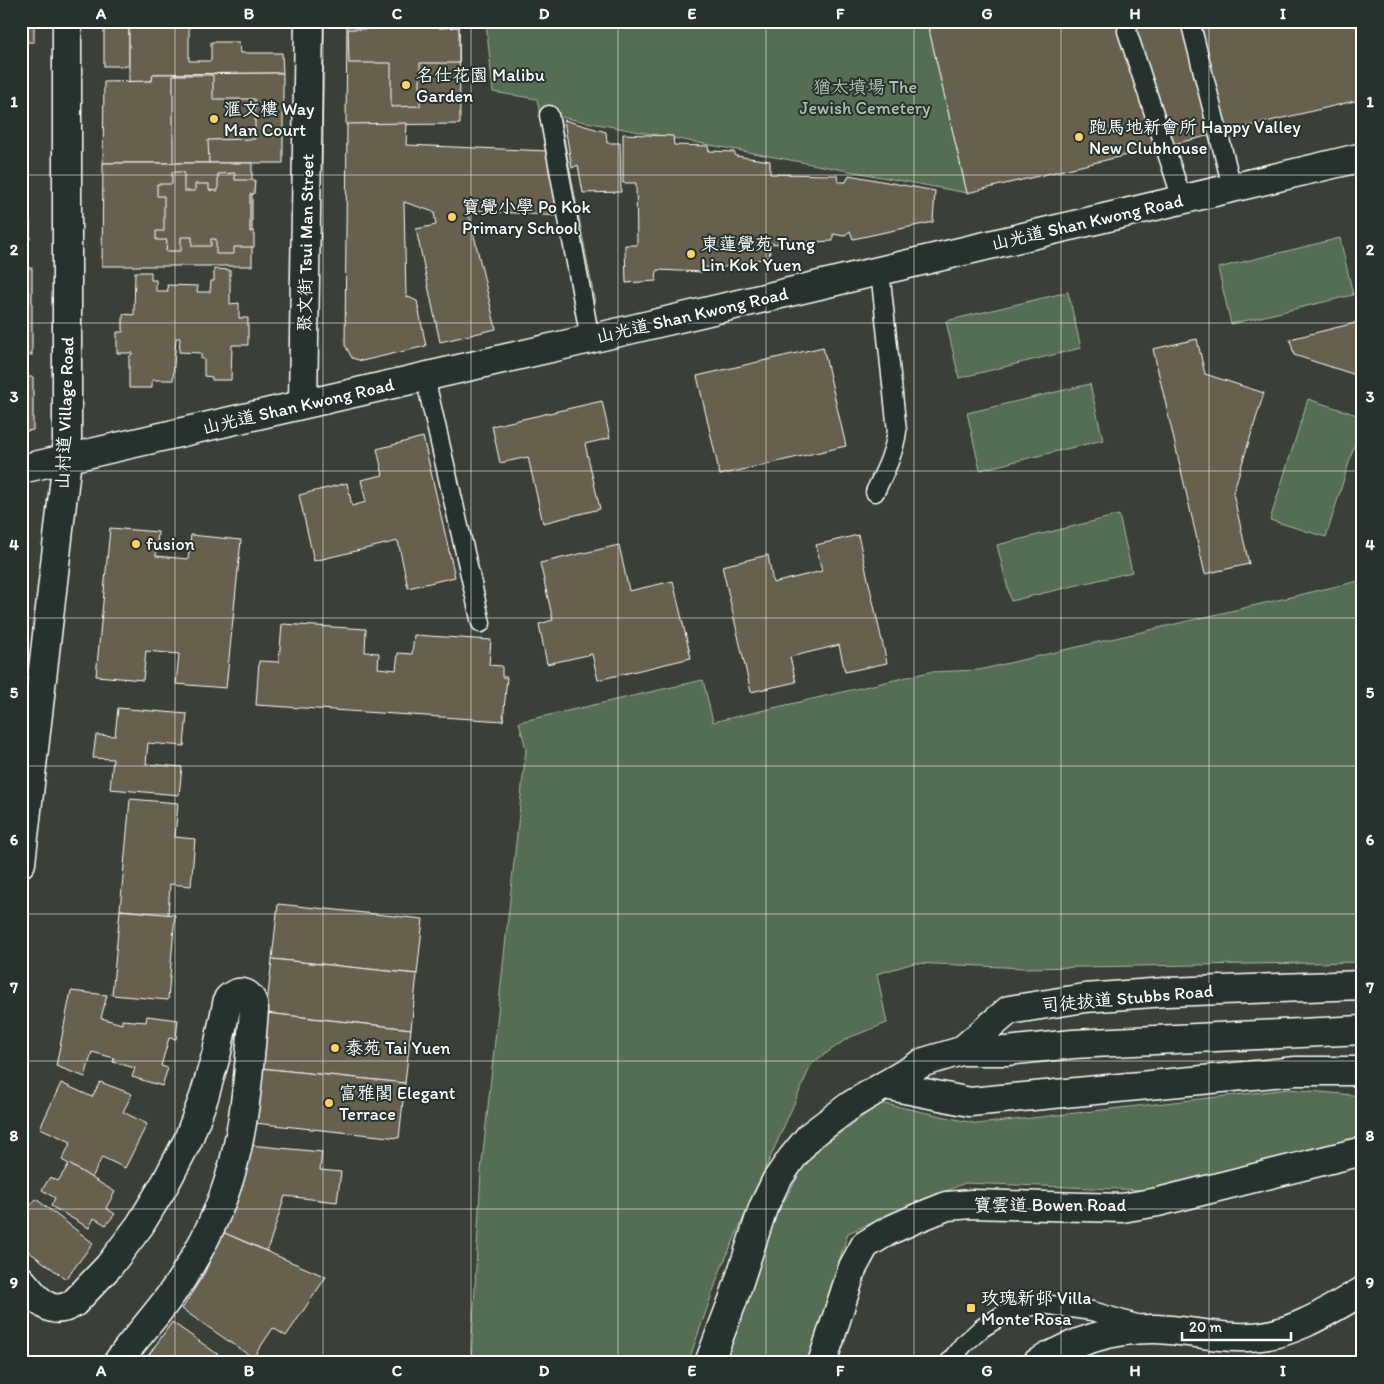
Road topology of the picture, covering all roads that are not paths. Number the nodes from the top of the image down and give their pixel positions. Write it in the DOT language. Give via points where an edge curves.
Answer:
graph roads {
  1 [pos="67,21"];
  2 [pos="309,21"];
  3 [pos="1129,21"];
  4 [pos="1190,21"];
  5 [pos="549,114"];
  6 [pos="1363,156"];
  7 [pos="1232,187"];
  8 [pos="1182,199"];
  9 [pos="880,271"];
  10 [pos="590,339"];
  11 [pos="425,376"];
  12 [pos="303,404"];
  13 [pos="67,459"];
  14 [pos="21,469"];
  15 [pos="875,492"];
  16 [pos="481,623"];
  17 [pos="23,820"];
  18 [pos="21,863"];
  19 [pos="1363,985"];
  20 [pos="1363,1030"];
  21 [pos="961,1051"];
  22 [pos="1363,1071"];
  23 [pos="885,1085"];
  24 [pos="1363,1151"];
  25 [pos="21,1280"];
  26 [pos="1363,1291"];
  27 [pos="1156,1329"];
  28 [pos="117,1363"];
  29 [pos="709,1363"];
  30 [pos="822,1363"];
  31 [pos="949,1363"];
  32 [pos="1037,1363"];
  1 -- 13 [label="street, 山村道 Village Road"];
  2 -- 12 [label="street, 聚文街 Tsui Man Street"];
  3 -- 8 [label="lane" via="1127,31"];
  4 -- 7 [label="lane"];
  5 -- 10 [label="lane"];
  6 -- 7 [label="street, 山光道 Shan Kwong Road"];
  7 -- 8 [label="street, 山光道 Shan Kwong Road"];
  8 -- 9 [label="street, 山光道 Shan Kwong Road"];
  9 -- 10 [label="street, 山光道 Shan Kwong Road"];
  9 -- 15 [label="lane" via="897,431 891,461"];
  10 -- 11 [label="street, 山光道 Shan Kwong Road"];
  11 -- 12 [label="street, 山光道 Shan Kwong Road"];
  11 -- 16 [label="lane"];
  12 -- 13 [label="street, 山光道 Shan Kwong Road"];
  13 -- 14 [label="street, 山光道 Shan Kwong Road"];
  13 -- 17 [label="street, 山村道 Village Road"];
  17 -- 18 [label="street, 山村道 Village Road"];
  19 -- 21 [label="street, 司徒拔道 Stubbs Road" via="1166,992 1085,998 1009,1010"];
  20 -- 21 [label="street"];
  21 -- 23 [label="street, 司徒拔道 Stubbs Road" via="924,1062"];
  22 -- 23 [label="street" via="1296,1070 970,1102"];
  23 -- 29 [label="street, 司徒拔道 Stubbs Road" via="851,1105 810,1136 776,1181 763,1208"];
  24 -- 30 [label="street, 寶雲道 Bowen Road" via="1122,1208 947,1206 888,1231 865,1245 853,1267"];
  25 -- 28 [label="street" via="43,1304 59,1309 74,1303 108,1266 144,1218 188,1140 217,1052 228,999 240,992 248,994 254,1002 254,1010 244,1114 226,1187 208,1232 186,1273"];
  26 -- 27 [label="street" via="1275,1334 1217,1337"];
  27 -- 31 [label="lane" via="1092,1310 1043,1304 1009,1311 975,1334"];
  27 -- 32 [label="street" via="1097,1336 1077,1342"];
}
